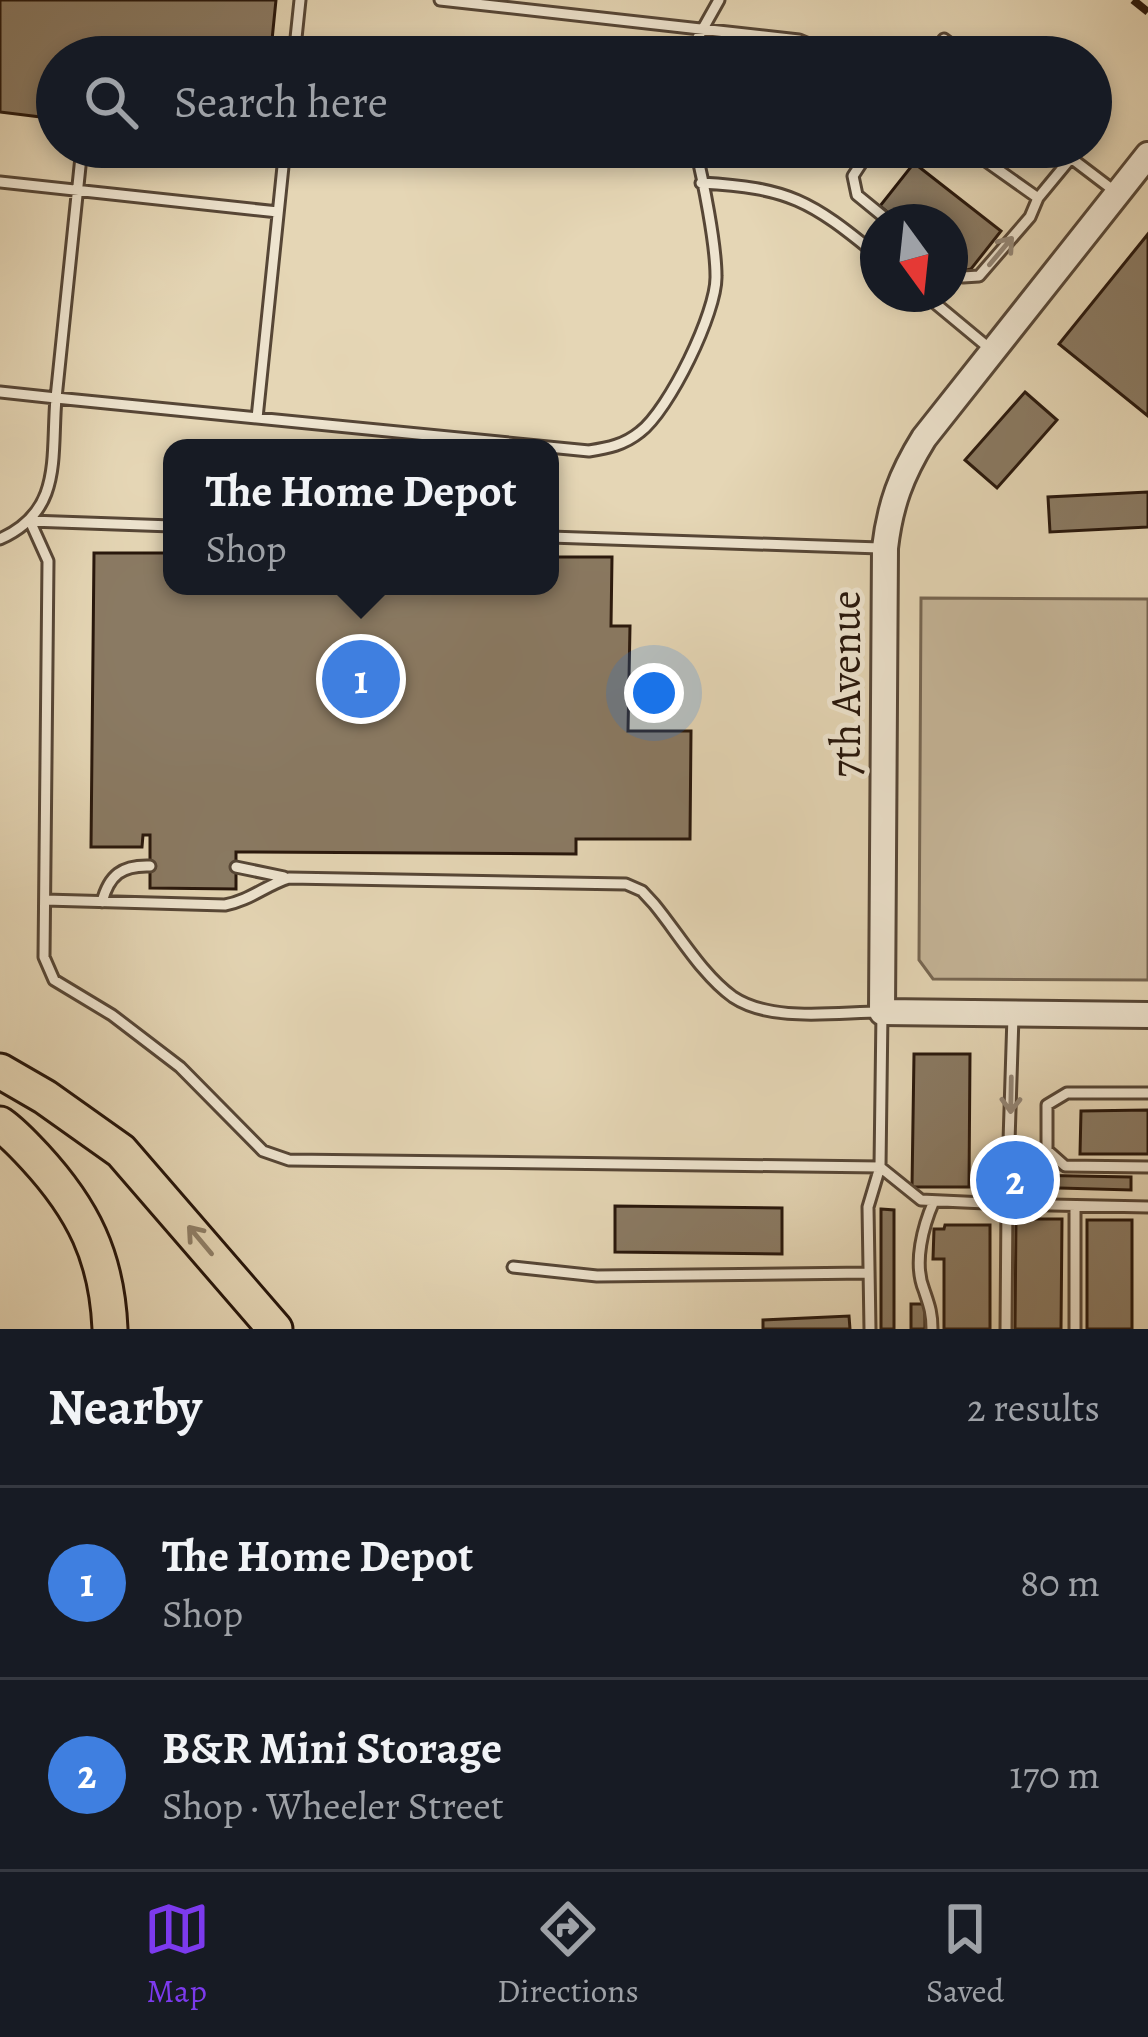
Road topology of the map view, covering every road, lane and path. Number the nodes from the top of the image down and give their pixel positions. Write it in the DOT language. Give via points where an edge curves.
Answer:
graph roads {
  1 [pos="300,0"];
  2 [pos="440,0"];
  3 [pos="719,0"];
  4 [pos="703,28"];
  5 [pos="296,36"];
  6 [pos="699,36"];
  7 [pos="767,36"];
  8 [pos="1148,154"];
  9 [pos="80,168"];
  10 [pos="282,168"];
  11 [pos="698,168"];
  12 [pos="858,168"];
  13 [pos="996,168"];
  14 [pos="1060,168"];
  15 [pos="1088,168"];
  16 [pos="0,182"];
  17 [pos="701,183"];
  18 [pos="77,190"];
  19 [pos="1117,193"];
  20 [pos="1038,198"];
  21 [pos="868,204"];
  22 [pos="278,212"];
  23 [pos="860,242"];
  24 [pos="968,277"];
  25 [pos="946,312"];
  26 [pos="992,350"];
  27 [pos="0,392"];
  28 [pos="56,398"];
  29 [pos="257,418"];
  30 [pos="468,439"];
  31 [pos="559,448"];
  32 [pos="30,521"];
  33 [pos="163,526"];
  34 [pos="559,538"];
  35 [pos="0,539"];
  36 [pos="885,548"];
  37 [pos="150,866"];
  38 [pos="236,868"];
  39 [pos="290,878"];
  40 [pos="45,900"];
  41 [pos="102,902"];
  42 [pos="882,1012"];
  43 [pos="1013,1013"];
  44 [pos="1148,1015"];
  45 [pos="0,1071"];
  46 [pos="1148,1093"];
  47 [pos="0,1124"];
  48 [pos="880,1167"];
  49 [pos="1148,1167"];
  50 [pos="934,1201"];
  51 [pos="1007,1204"];
  52 [pos="1075,1206"];
  53 [pos="1148,1207"];
  54 [pos="513,1267"];
  55 [pos="868,1273"];
  56 [pos="110,1329"];
  57 [pos="275,1329"];
  58 [pos="870,1329"];
  59 [pos="932,1329"];
  60 [pos="1006,1329"];
  61 [pos="1075,1329"];
  1 -- 5 [label="lane"];
  2 -- 4 [label="lane"];
  3 -- 4 [label="lane"];
  4 -- 6 [label="lane"];
  4 -- 7 [label="lane"];
  8 -- 19 [label="street, 7th Avenue"];
  9 -- 18 [label="lane"];
  10 -- 22 [label="lane"];
  11 -- 17 [label="lane"];
  12 -- 21 [label="lane" via="857,195"];
  13 -- 20 [label="lane"];
  14 -- 20 [label="lane"];
  15 -- 19 [label="lane"];
  16 -- 18 [label="lane"];
  17 -- 23 [label="lane" via="758,186 806,201"];
  17 -- 31 [label="lane" via="717,272 700,338 644,430 618,446"];
  18 -- 22 [label="lane"];
  18 -- 28 [label="lane"];
  19 -- 26 [label="street, 7th Avenue"];
  24 -- 20 [label="lane, one-way" via="979,276"];
  22 -- 29 [label="lane"];
  25 -- 26 [label="lane"];
  26 -- 36 [label="street, 7th Avenue" via="901,475"];
  27 -- 28 [label="lane"];
  28 -- 29 [label="lane"];
  28 -- 32 [label="lane" via="47,496"];
  29 -- 30 [label="lane"];
  32 -- 33 [label="lane"];
  32 -- 35 [label="lane"];
  32 -- 40 [label="lane" via="48,560"];
  34 -- 36 [label="lane"];
  36 -- 42 [label="street, 7th Avenue"];
  37 -- 41 [label="lane" via="114,875"];
  38 -- 39 [label="lane"];
  39 -- 41 [label="lane" via="225,905"];
  39 -- 42 [label="lane" via="626,884 641,891 734,997 785,1011"];
  40 -- 41 [label="lane"];
  40 -- 48 [label="lane" via="44,957 55,980 180,1067 263,1151 289,1160"];
  42 -- 43 [label="street"];
  42 -- 48 [label="lane, 7th Avenue"];
  43 -- 44 [label="street"];
  43 -- 51 [label="lane, one-way"];
  57 -- 45 [label="highway, one-way" via="121,1151"];
  46 -- 49 [label="lane" via="1066,1093 1048,1105 1047,1128 1047,1150 1065,1166"];
  47 -- 56 [label="highway" via="89,1228"];
  48 -- 50 [label="lane" via="921,1200"];
  48 -- 55 [label="lane, 7th Avenue" via="868,1207"];
  50 -- 51 [label="lane"];
  50 -- 59 [label="lane" via="922,1228"];
  51 -- 52 [label="lane"];
  51 -- 60 [label="lane"];
  52 -- 53 [label="lane"];
  52 -- 61 [label="lane"];
  54 -- 55 [label="lane" via="597,1276"];
  55 -- 58 [label="lane, 7th Avenue"];
}
